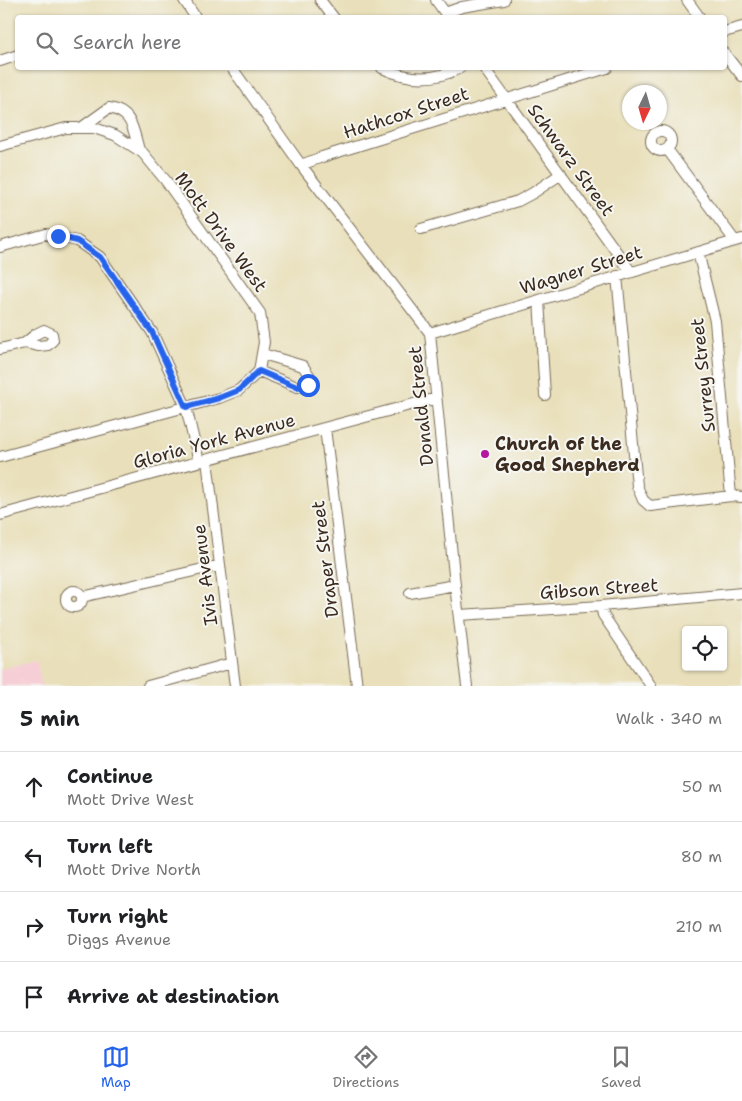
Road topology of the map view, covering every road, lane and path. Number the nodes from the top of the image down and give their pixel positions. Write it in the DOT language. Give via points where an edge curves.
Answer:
graph roads {
  1 [pos="184,0"];
  2 [pos="320,0"];
  3 [pos="436,0"];
  4 [pos="504,0"];
  5 [pos="687,0"];
  6 [pos="194,15"];
  7 [pos="332,15"];
  8 [pos="447,15"];
  9 [pos="698,15"];
  10 [pos="742,27"];
  11 [pos="727,31"];
  12 [pos="15,56"];
  13 [pos="727,57"];
  14 [pos="0,60"];
  15 [pos="233,70"];
  16 [pos="387,70"];
  17 [pos="456,70"];
  18 [pos="485,70"];
  19 [pos="600,70"];
  20 [pos="742,76"];
  21 [pos="506,98"];
  22 [pos="82,128"];
  23 [pos="0,146"];
  24 [pos="667,149"];
  25 [pos="139,150"];
  26 [pos="301,165"];
  27 [pos="561,174"];
  28 [pos="421,229"];
  29 [pos="738,240"];
  30 [pos="0,247"];
  31 [pos="698,252"];
  32 [pos="631,272"];
  33 [pos="617,276"];
  34 [pos="539,300"];
  35 [pos="430,333"];
  36 [pos="25,343"];
  37 [pos="0,349"];
  38 [pos="263,354"];
  39 [pos="259,371"];
  40 [pos="545,395"];
  41 [pos="436,398"];
  42 [pos="186,407"];
  43 [pos="325,428"];
  44 [pos="0,457"];
  45 [pos="203,461"];
  46 [pos="737,497"];
  47 [pos="0,515"];
  48 [pos="220,565"];
  49 [pos="455,586"];
  50 [pos="410,593"];
  51 [pos="742,593"];
  52 [pos="82,597"];
  53 [pos="601,606"];
  54 [pos="459,615"];
  55 [pos="232,663"];
  56 [pos="148,686"];
  57 [pos="235,686"];
  58 [pos="357,686"];
  59 [pos="467,686"];
  60 [pos="651,686"];
  1 -- 6 [label="street"];
  2 -- 7 [label="street"];
  3 -- 8 [label="street"];
  4 -- 8 [label="street" via="462,7"];
  5 -- 9 [label="street"];
  10 -- 11 [label="street"];
  12 -- 14 [label="street"];
  13 -- 20 [label="street"];
  15 -- 26 [label="street, Donald Street"];
  16 -- 17 [label="street" via="421,78 446,75"];
  18 -- 21 [label="street, Schwarz Street"];
  19 -- 21 [label="street, Hathcox Street"];
  21 -- 26 [label="street, Hathcox Street"];
  21 -- 27 [label="street, Schwarz Street"];
  22 -- 23 [label="street, Mott Drive West" via="66,128"];
  22 -- 25 [label="street, Mott Drive West" via="115,135"];
  22 -- 25 [label="street" via="108,108 118,109 129,120"];
  24 -- 29 [label="street"];
  25 -- 38 [label="street, Mott Drive West" via="166,181 260,313"];
  26 -- 35 [label="street, Donald Street"];
  27 -- 28 [label="street" via="518,201"];
  27 -- 32 [label="street, Schwarz Street"];
  29 -- 31 [label="street, Wagner Street"];
  30 -- 42 [label="street, Ivis Avenue" via="46,234 77,241 100,257 152,332"];
  31 -- 32 [label="street, Wagner Street"];
  31 -- 46 [label="street, Surrey Street" via="715,321"];
  32 -- 33 [label="street, Wagner Street"];
  33 -- 34 [label="street, Wagner Street"];
  33 -- 46 [label="street" via="637,486 643,500 650,506"];
  34 -- 35 [label="street, Wagner Street"];
  34 -- 40 [label="street"];
  35 -- 41 [label="street, Donald Street"];
  36 -- 37 [label="street"];
  38 -- 39 [label="street, Mott Drive West"];
  38 -- 39 [label="street" via="303,366 311,378 308,385 297,387"];
  39 -- 42 [label="street" via="239,390"];
  41 -- 43 [label="street, Gloria York Avenue"];
  41 -- 49 [label="street, Donald Street"];
  42 -- 44 [label="street"];
  42 -- 45 [label="street, Ivis Avenue"];
  43 -- 45 [label="street, Gloria York Avenue"];
  43 -- 58 [label="street, Draper Street"];
  45 -- 47 [label="street, Gloria York Avenue"];
  45 -- 48 [label="street, Ivis Avenue"];
  48 -- 52 [label="street"];
  48 -- 55 [label="street, Ivis Avenue"];
  49 -- 50 [label="street"];
  49 -- 54 [label="street, Donald Street"];
  51 -- 53 [label="street, Gibson Street"];
  53 -- 54 [label="street, Gibson Street"];
  53 -- 60 [label="street" via="603,616"];
  54 -- 59 [label="street, Donald Street"];
  55 -- 56 [label="street"];
  55 -- 57 [label="street, Ivis Avenue"];
}
